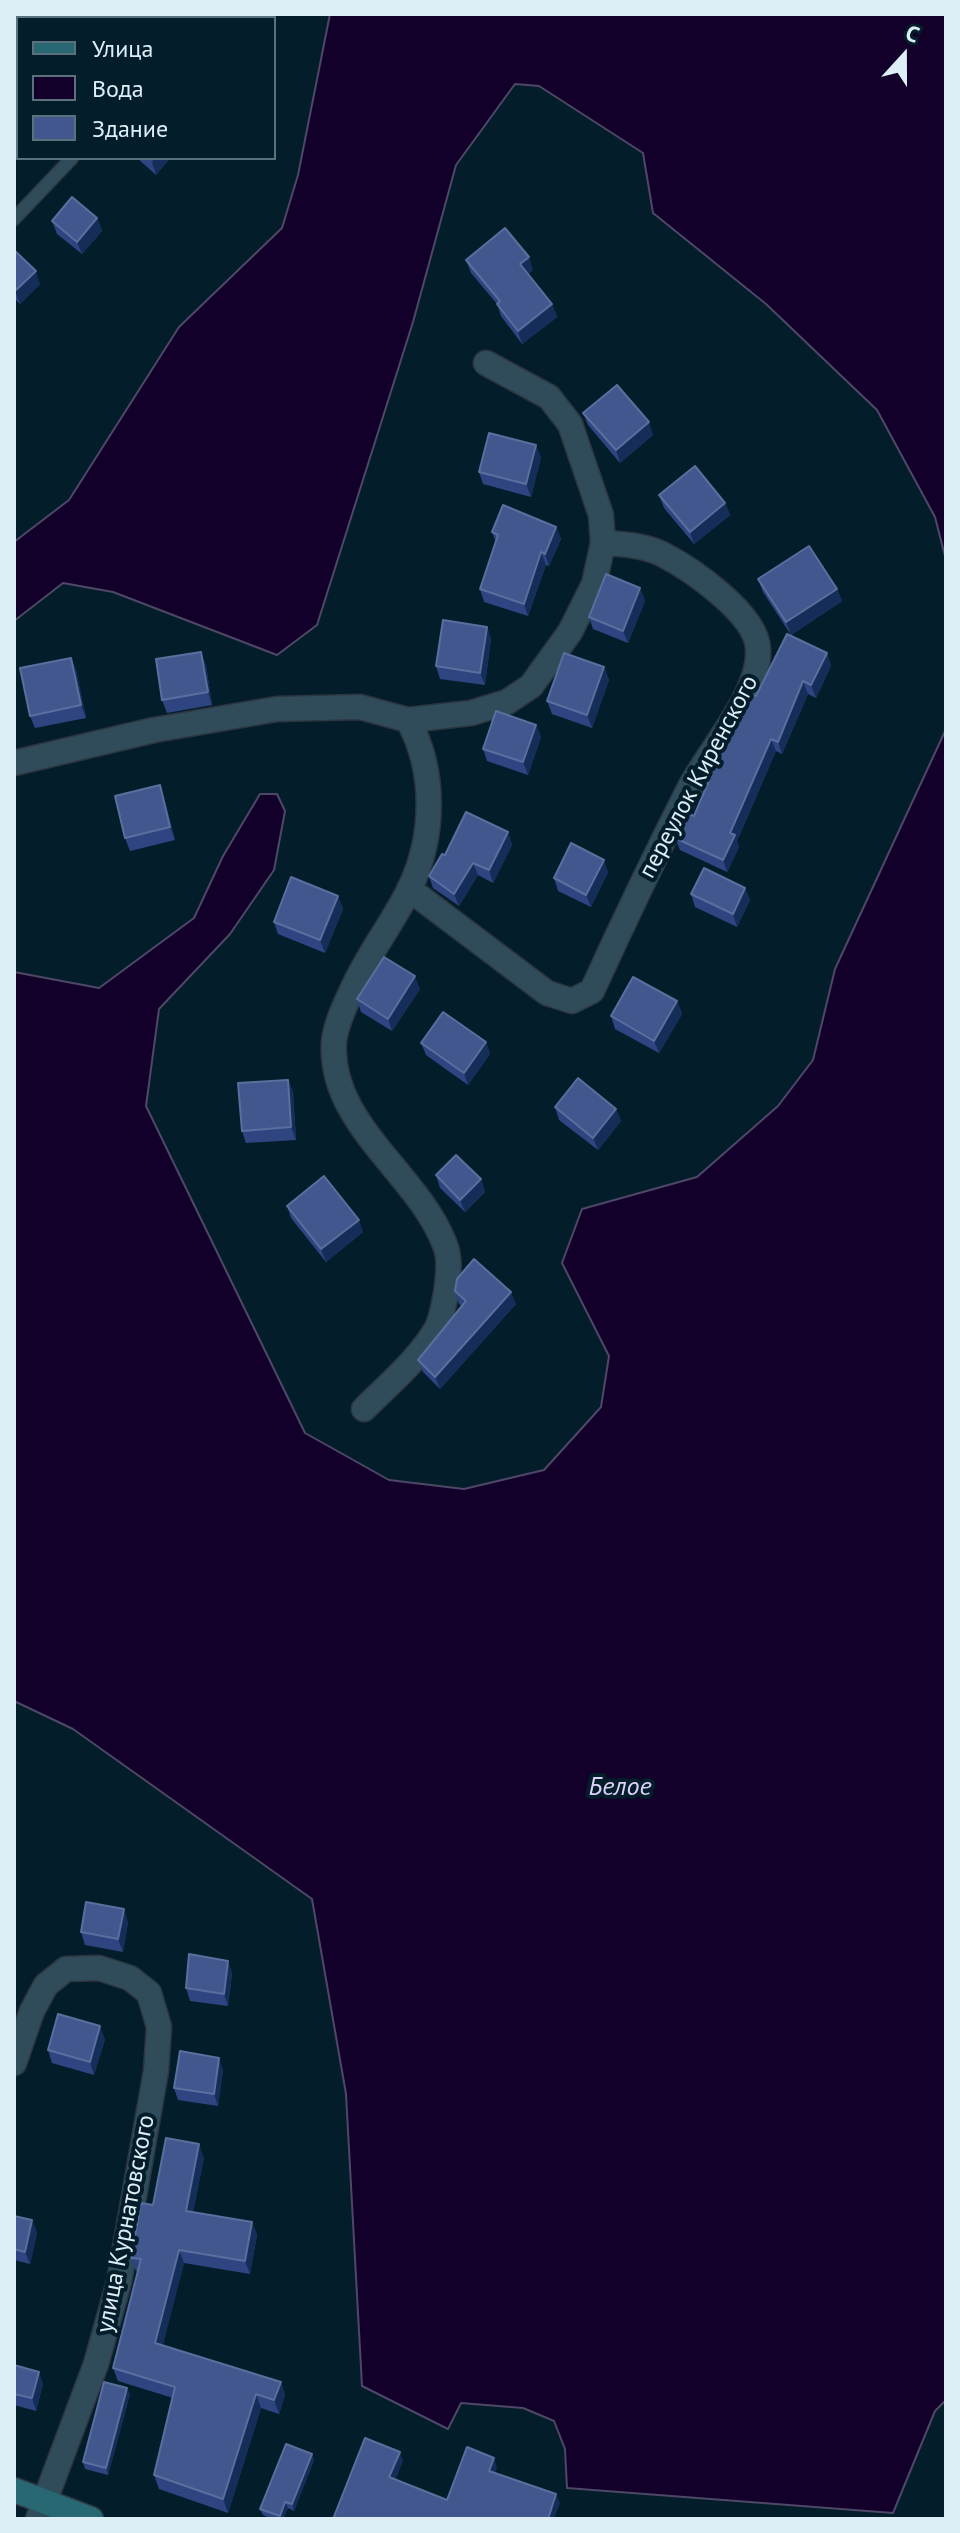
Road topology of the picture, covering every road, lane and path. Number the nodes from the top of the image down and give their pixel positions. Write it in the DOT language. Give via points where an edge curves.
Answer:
graph roads {
  1 [pos="70,160"];
  2 [pos="14,219"];
  3 [pos="486,363"];
  4 [pos="603,543"];
  5 [pos="408,720"];
  6 [pos="14,763"];
  7 [pos="409,889"];
  8 [pos="364,1409"];
  9 [pos="14,2063"];
  10 [pos="14,2490"];
  11 [pos="42,2510"];
  12 [pos="91,2519"];
  1 -- 2 [label="lane"];
  3 -- 4 [label="street" via="549,397 570,424 601,515"];
  4 -- 5 [label="street" via="594,584 570,632 531,686 507,702 471,713"];
  4 -- 7 [label="street, переулок Киренского" via="661,554 722,596 754,628 758,648 757,668 741,703 691,785 592,991 572,1001 547,993"];
  5 -- 6 [label="street" via="360,707 277,709 154,730"];
  5 -- 7 [label="street" via="421,744 428,779 421,858"];
  7 -- 8 [label="street" via="343,1010 334,1038 334,1070 350,1108 435,1225 449,1268 437,1328"];
  9 -- 11 [label="street, улица Курнатовского" via="46,1985 66,1969 99,1968 130,1978 149,1993 159,2027 156,2071 119,2282 96,2364"];
  10 -- 11 [label="street"];
  11 -- 12 [label="street"];
}
